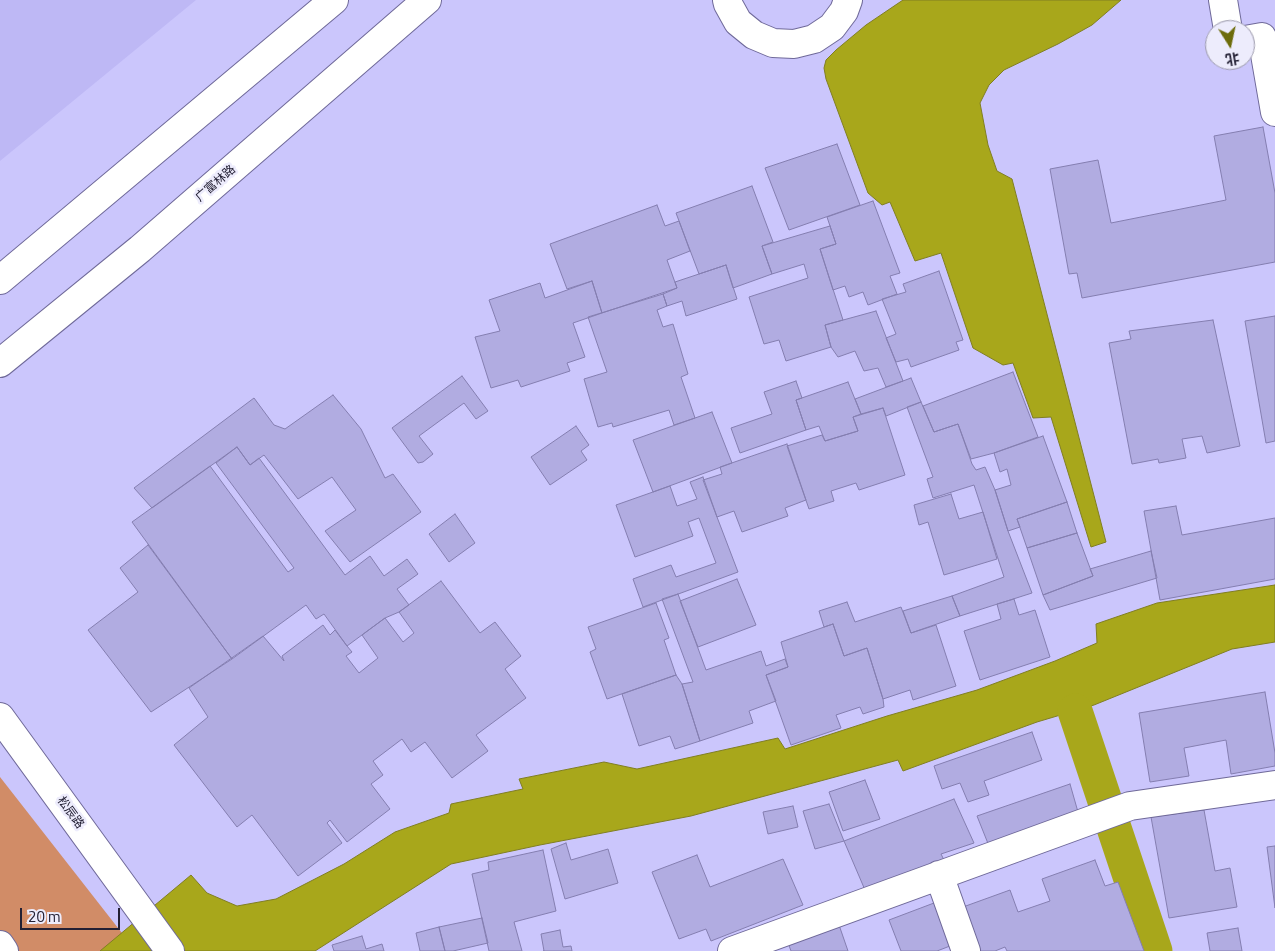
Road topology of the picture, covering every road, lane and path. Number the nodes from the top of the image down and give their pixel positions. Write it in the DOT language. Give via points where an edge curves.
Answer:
graph roads {
  1 [pos="334,0"];
  2 [pos="427,0"];
  3 [pos="727,0"];
  4 [pos="848,0"];
  5 [pos="1255,34"];
  6 [pos="1275,112"];
  7 [pos="0,280"];
  8 [pos="0,363"];
  9 [pos="0,717"];
  10 [pos="1275,785"];
  11 [pos="939,876"];
  12 [pos="0,945"];
  13 [pos="4,951"];
  14 [pos="170,951"];
  15 [pos="732,951"];
  16 [pos="966,951"];
  1 -- 7 [label="street"];
  2 -- 8 [label="street, 广富林路" via="140,249"];
  3 -- 4 [label="street" via="738,22 754,36 773,43 794,44 814,39 832,27"];
  5 -- 6 [label="street" via="1262,37"];
  9 -- 14 [label="street, 松辰路"];
  10 -- 11 [label="street" via="1130,806"];
  11 -- 15 [label="street"];
  11 -- 16 [label="street"];
  12 -- 13 [label="street"];
}
